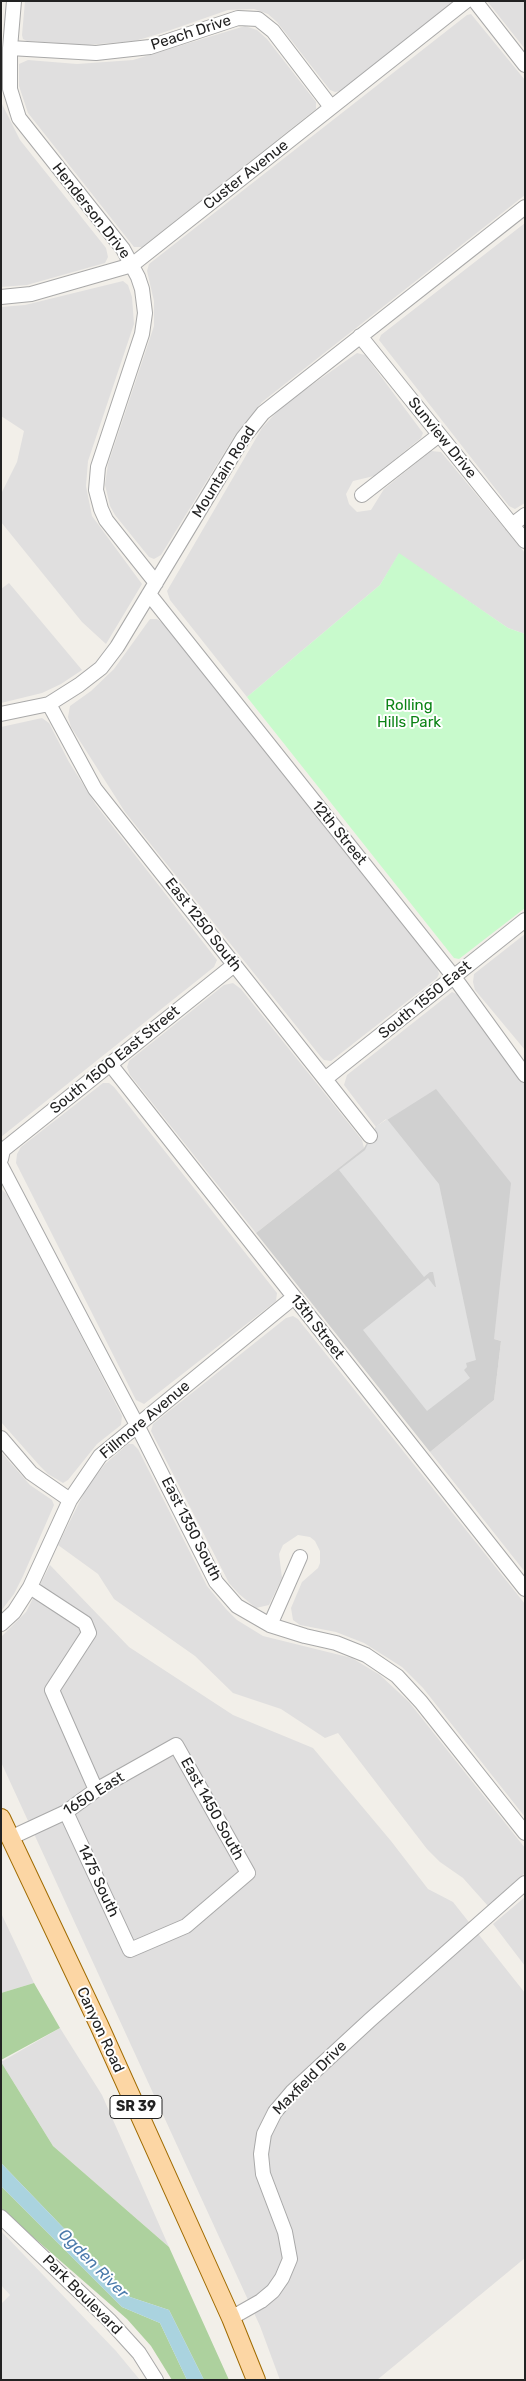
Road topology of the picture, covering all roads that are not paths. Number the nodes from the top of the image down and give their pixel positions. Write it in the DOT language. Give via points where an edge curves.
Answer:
graph roads {
  1 [pos="14,1"];
  2 [pos="466,1"];
  3 [pos="475,1"];
  4 [pos="10,48"];
  5 [pos="525,65"];
  6 [pos="331,107"];
  7 [pos="525,207"];
  8 [pos="132,265"];
  9 [pos="1,297"];
  10 [pos="360,336"];
  11 [pos="439,435"];
  12 [pos="362,495"];
  13 [pos="525,515"];
  14 [pos="512,525"];
  15 [pos="525,541"];
  16 [pos="152,588"];
  17 [pos="48,704"];
  18 [pos="1,714"];
  19 [pos="525,920"];
  20 [pos="234,965"];
  21 [pos="454,977"];
  22 [pos="110,1064"];
  23 [pos="525,1076"];
  24 [pos="325,1079"];
  25 [pos="370,1136"];
  26 [pos="1,1159"];
  27 [pos="1,1166"];
  28 [pos="294,1297"];
  29 [pos="137,1425"];
  30 [pos="1,1438"];
  31 [pos="70,1500"];
  32 [pos="300,1556"];
  33 [pos="30,1587"];
  34 [pos="525,1589"];
  35 [pos="1,1624"];
  36 [pos="270,1625"];
  37 [pos="176,1745"];
  38 [pos="96,1790"];
  39 [pos="66,1812"];
  40 [pos="1,1818"];
  41 [pos="525,1833"];
  42 [pos="10,1838"];
  43 [pos="525,1883"];
  44 [pos="130,1950"];
  45 [pos="1,2218"];
  46 [pos="231,2318"];
  47 [pos="156,2380"];
  48 [pos="256,2380"];
  1 -- 4 [label="street, Henderson Drive"];
  2 -- 6 [label="street, Custer Avenue"];
  3 -- 5 [label="street"];
  4 -- 6 [label="street, Peach Drive" via="96,53 150,47 238,18 258,19 273,31"];
  4 -- 8 [label="street, Henderson Drive" via="10,89 19,118 123,249"];
  6 -- 8 [label="street, Custer Avenue"];
  7 -- 10 [label="street, Mountain Road"];
  8 -- 9 [label="street, Custer Avenue" via="31,294"];
  8 -- 16 [label="street, Henderson Drive" via="142,289 144,325 98,467 96,490 106,520"];
  10 -- 11 [label="street, Sunview Drive"];
  10 -- 16 [label="street, Mountain Road" via="275,402 252,425"];
  11 -- 12 [label="street"];
  11 -- 14 [label="street, Sunview Drive"];
  13 -- 14 [label="street"];
  14 -- 15 [label="street, Sunview Drive"];
  16 -- 17 [label="street, Mountain Road" via="117,648 101,668"];
  16 -- 21 [label="street, 12th Street"];
  17 -- 18 [label="street, Mountain Road"];
  17 -- 20 [label="street, East 1250 South" via="95,789"];
  19 -- 21 [label="street, South 1550 East"];
  20 -- 22 [label="street, South 1500 East Street"];
  20 -- 24 [label="street, East 1250 South"];
  21 -- 23 [label="street, 12th Street"];
  21 -- 24 [label="street, South 1550 East"];
  22 -- 26 [label="street, South 1500 East Street" via="3,1150"];
  22 -- 28 [label="street, 13th Street"];
  24 -- 25 [label="street, East 1250 South"];
  27 -- 29 [label="street, East 1350 South"];
  28 -- 29 [label="street, Fillmore Avenue"];
  28 -- 34 [label="street, 13th Street"];
  29 -- 31 [label="street, Fillmore Avenue" via="100,1456"];
  29 -- 36 [label="street, East 1350 South" via="216,1582 236,1606"];
  30 -- 31 [label="street" via="31,1473"];
  31 -- 33 [label="street, Fillmore Avenue"];
  32 -- 36 [label="street"];
  33 -- 35 [label="street, Fillmore Avenue" via="14,1612"];
  33 -- 38 [label="street" via="85,1622 89,1633 52,1690"];
  36 -- 41 [label="street, East 1350 South" via="336,1643 366,1655 397,1676"];
  37 -- 38 [label="street, 1650 East"];
  37 -- 44 [label="street, East 1450 South" via="248,1873 186,1926"];
  38 -- 39 [label="street, 1650 East"];
  39 -- 42 [label="street, 1650 East"];
  39 -- 44 [label="street, 1475 South"];
  40 -- 42 [label="main road, Canyon Road / SR 39"];
  42 -- 46 [label="main road, Canyon Road / SR 39" via="99,2025"];
  43 -- 46 [label="street, Maxfield Drive" via="370,2020 292,2092 275,2112 264,2134 263,2174 285,2232 290,2259 273,2291"];
  45 -- 47 [label="street, Park Boulevard" via="109,2320 139,2353"];
  46 -- 48 [label="main road, Canyon Road / SR 39"];
}
